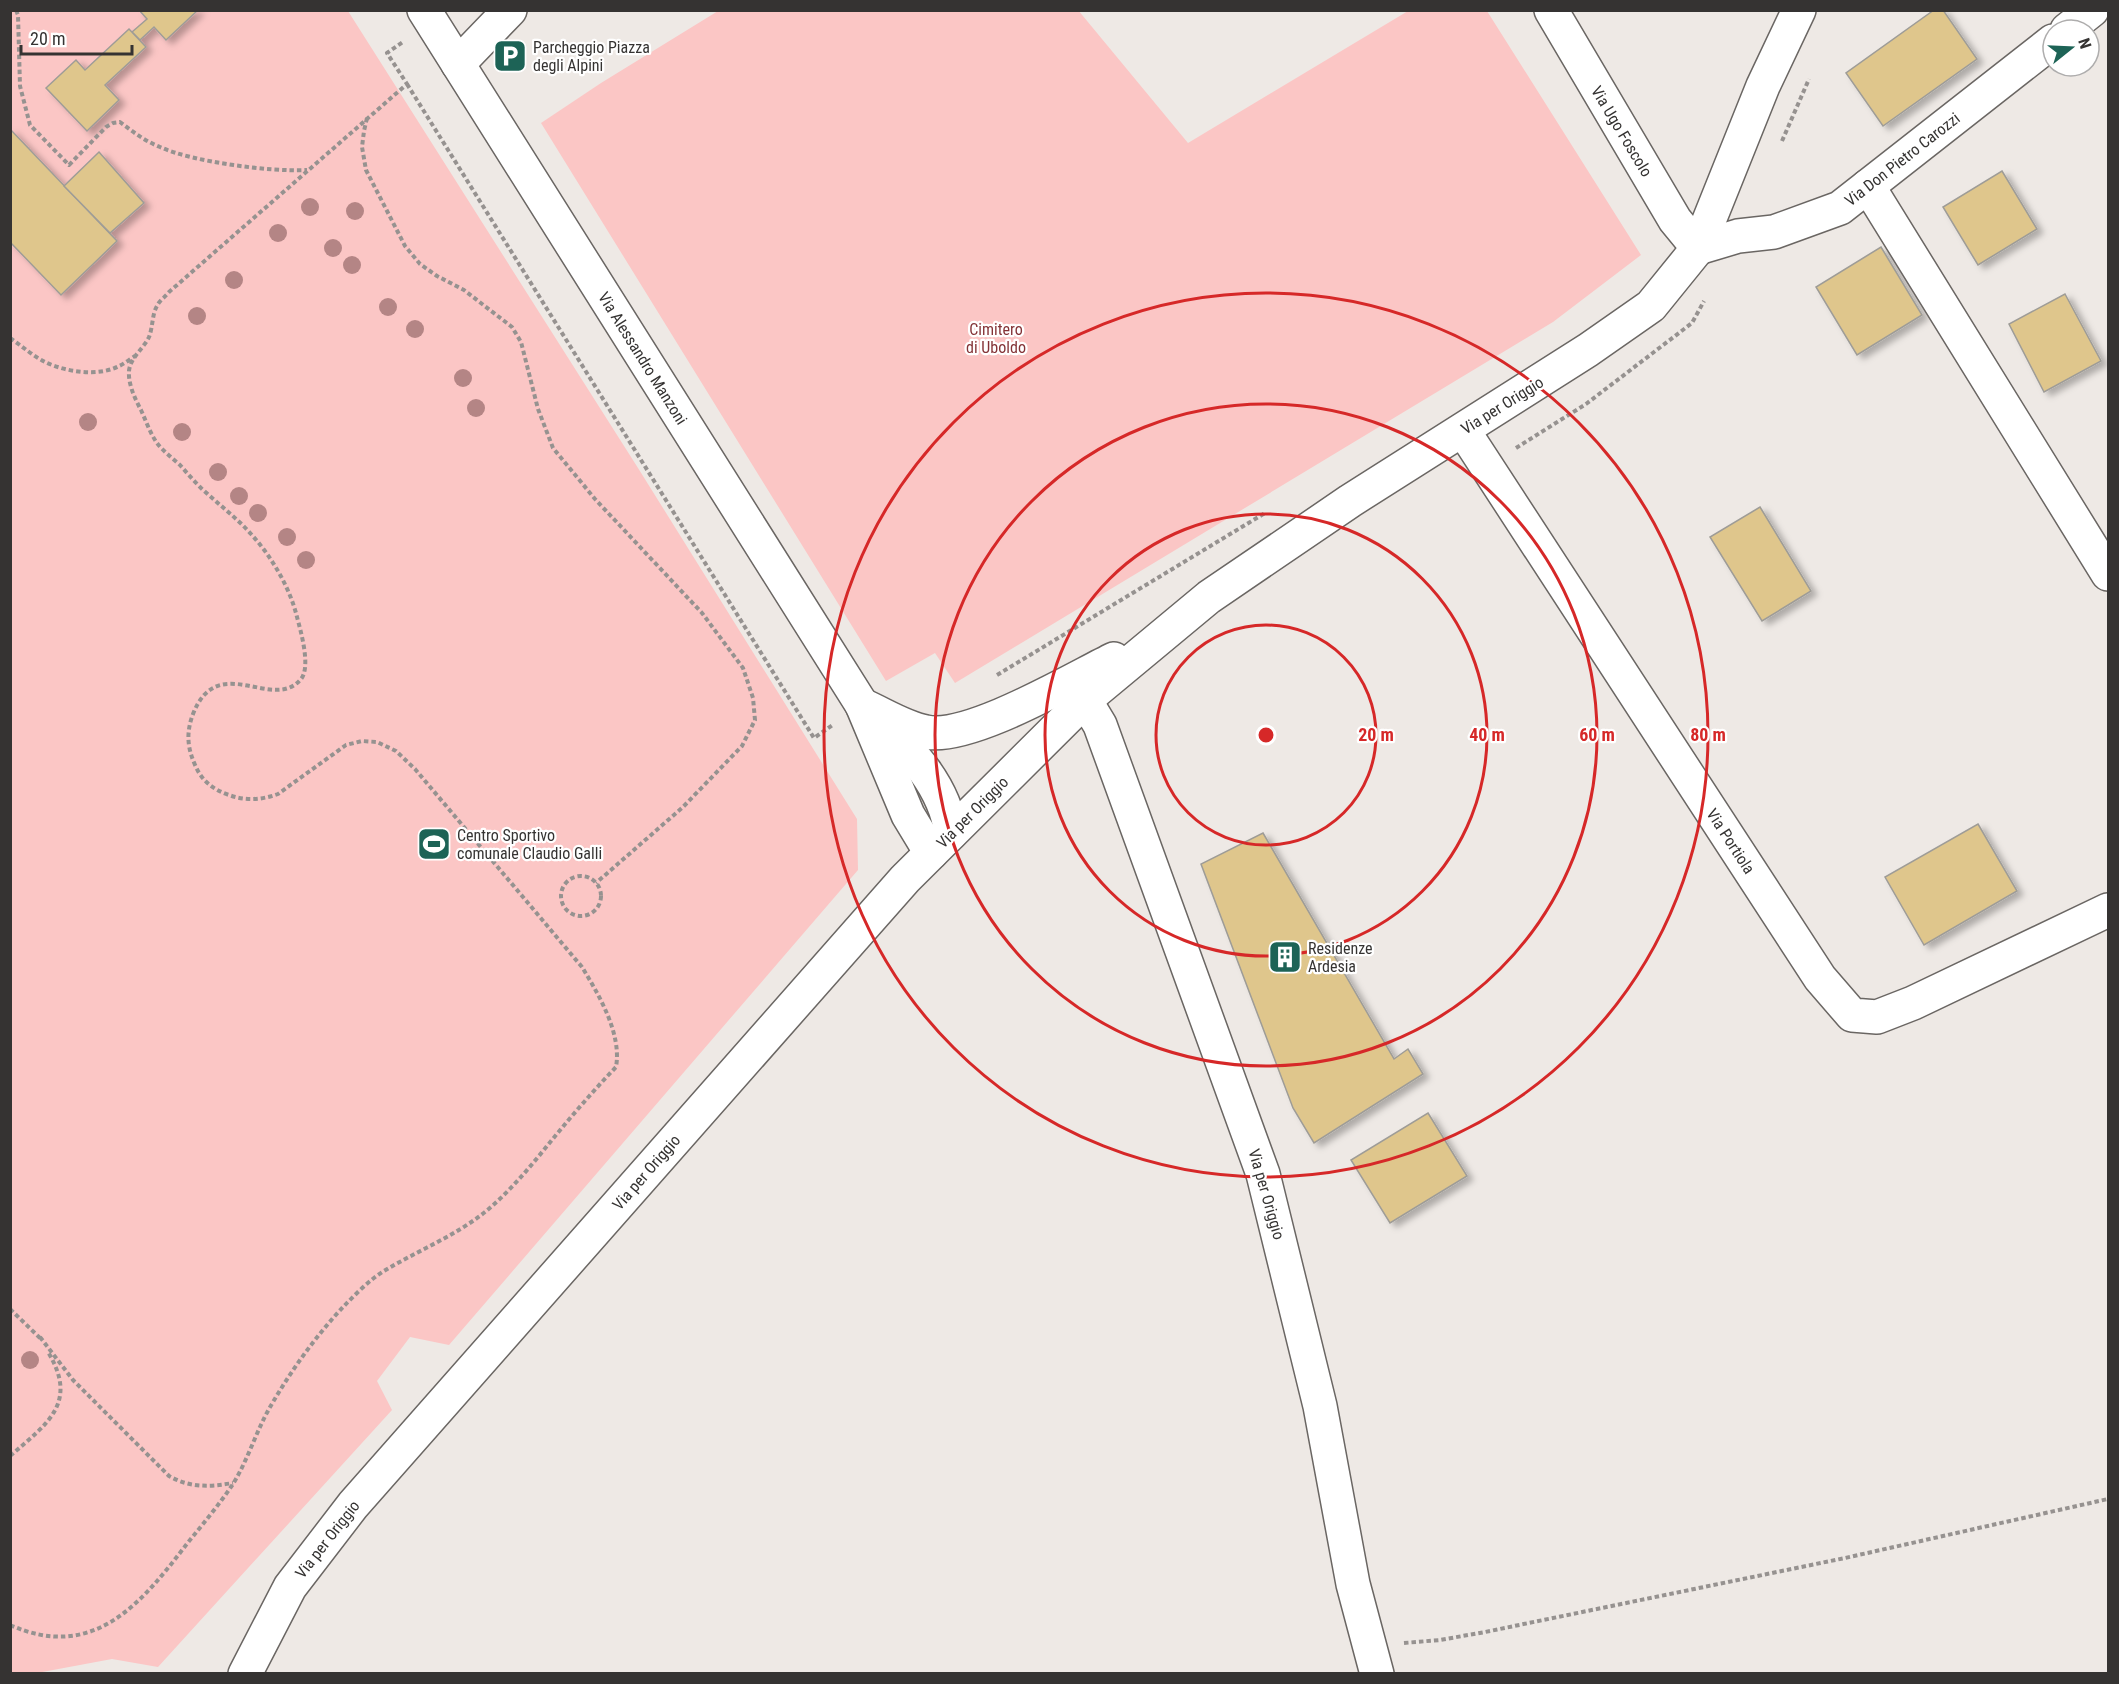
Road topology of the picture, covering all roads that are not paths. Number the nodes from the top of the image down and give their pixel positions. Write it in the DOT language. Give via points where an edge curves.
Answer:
graph roads {
  1 [pos="510,10"];
  2 [pos="1551,10"];
  3 [pos="1799,10"];
  4 [pos="428,16"];
  5 [pos="2041,50"];
  6 [pos="458,64"];
  7 [pos="1868,186"];
  8 [pos="1698,248"];
  9 [pos="1462,430"];
  10 [pos="2109,574"];
  11 [pos="1162,635"];
  12 [pos="1085,700"];
  13 [pos="862,705"];
  14 [pos="941,843"];
  15 [pos="2109,910"];
  16 [pos="1373,1662"];
  17 [pos="245,1674"];
  1 -- 6 [label="street"];
  2 -- 8 [label="street, Via Ugo Foscolo" via="1675,220"];
  3 -- 8 [label="street, Via per Origgio" via="1763,86"];
  4 -- 6 [label="street, Via Alessandro Manzoni"];
  5 -- 7 [label="street, Via Don Pietro Carozzi"];
  6 -- 13 [label="street, Via Alessandro Manzoni"];
  7 -- 8 [label="street, Via Don Pietro Carozzi" via="1840,208 1774,232 1738,236"];
  7 -- 10 [label="street"];
  8 -- 9 [label="street, Via per Origgio" via="1651,306"];
  9 -- 11 [label="street, Via per Origgio" via="1218,591"];
  9 -- 15 [label="street, Via Portiola" via="1820,978 1852,1015 1877,1017 1913,1003"];
  11 -- 12 [label="street, Via per Origgio"];
  11 -- 13 [label="street" via="987,722 946,732 914,729"];
  12 -- 14 [label="street, Via per Origgio"];
  12 -- 16 [label="street, Via per Origgio" via="1100,725 1263,1174 1320,1406 1353,1584"];
  13 -- 14 [label="street, Via Alessandro Manzoni" via="911,752 927,774 949,815"];
  14 -- 17 [label="street, Via per Origgio" via="905,879 353,1505 290,1587"];
}
